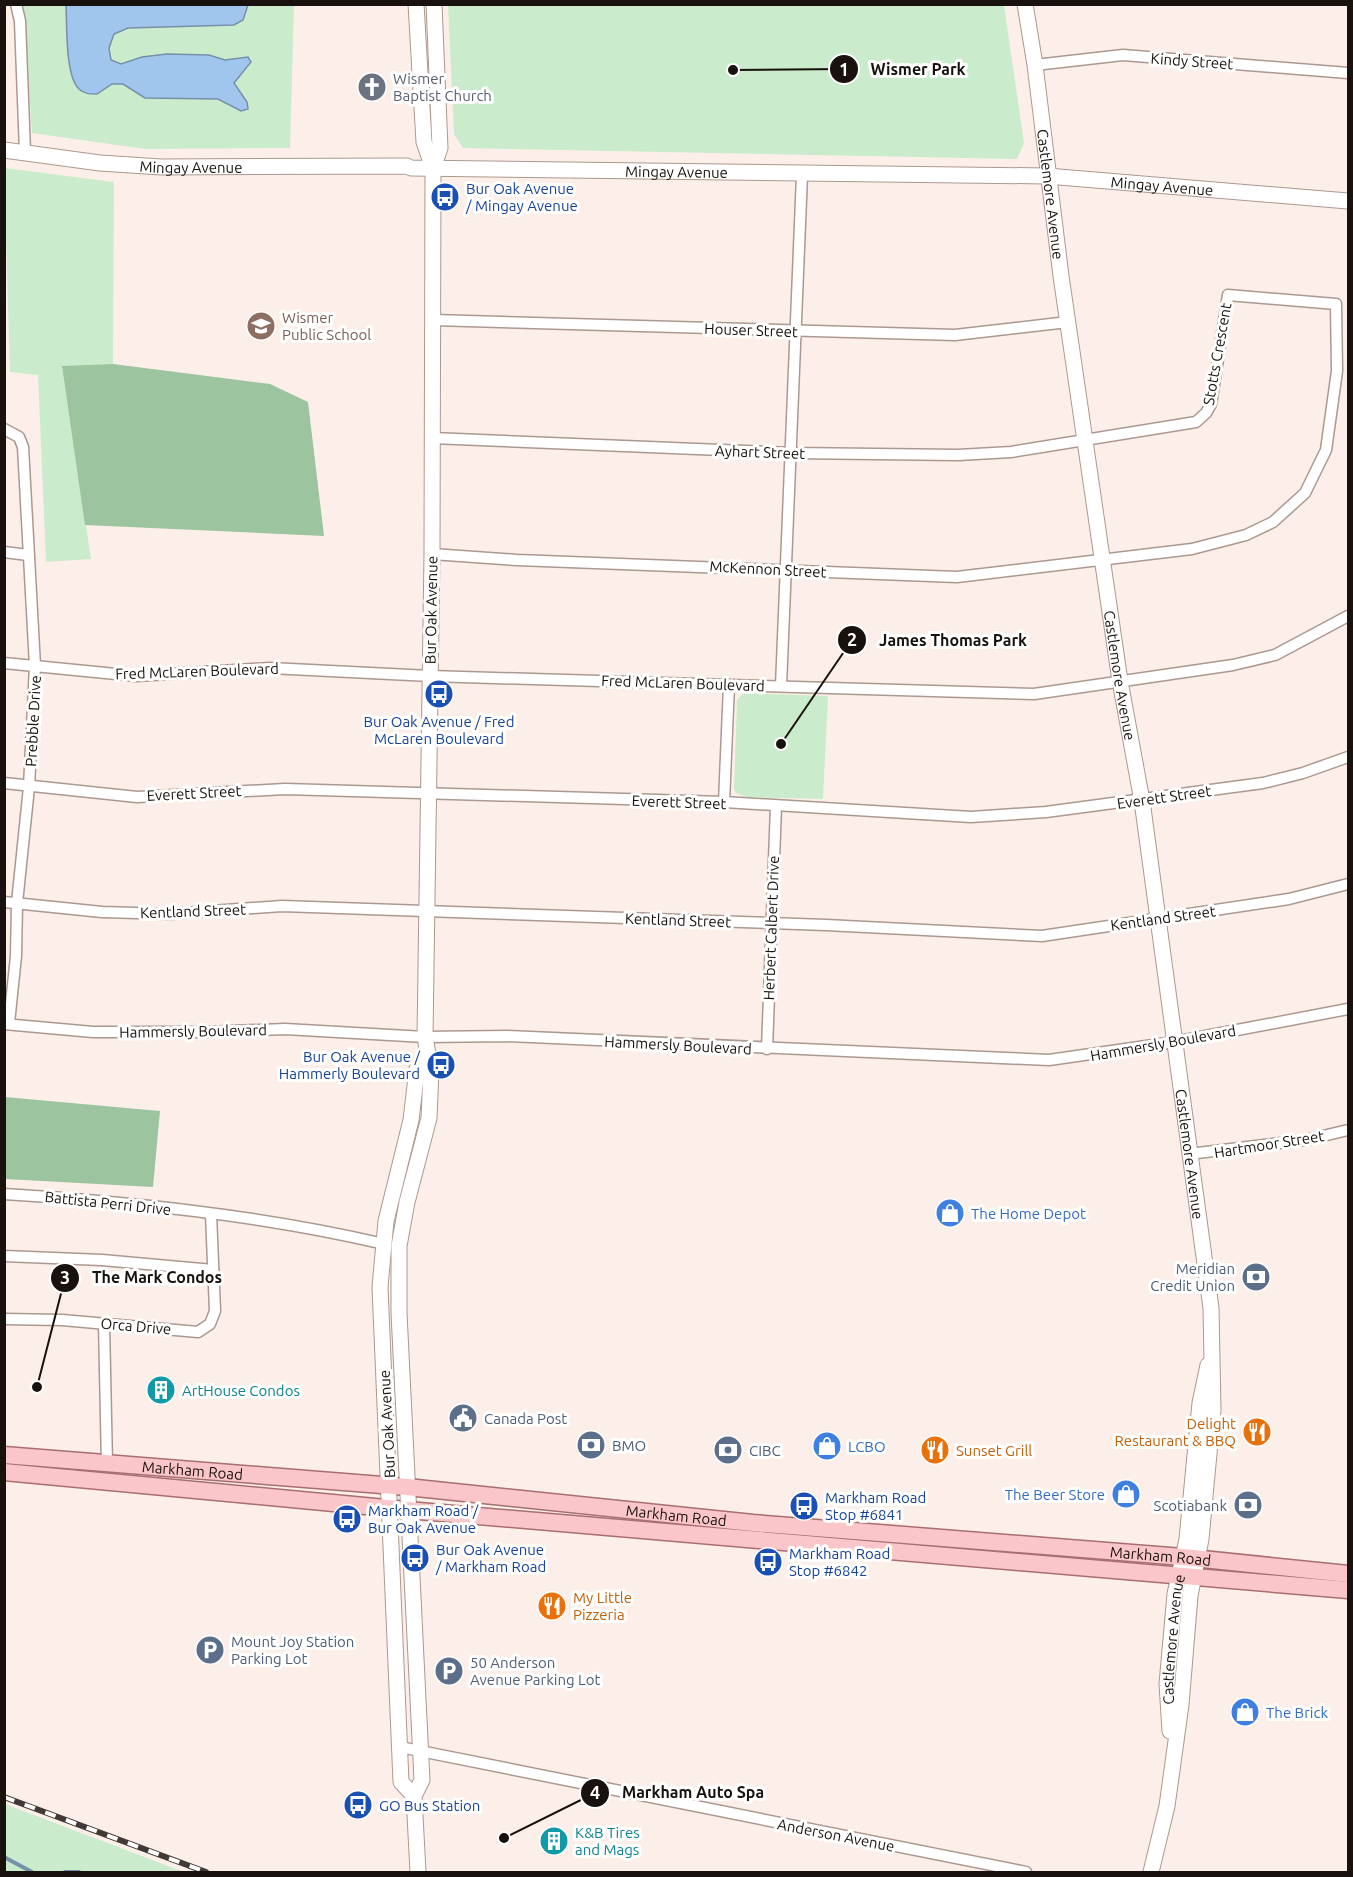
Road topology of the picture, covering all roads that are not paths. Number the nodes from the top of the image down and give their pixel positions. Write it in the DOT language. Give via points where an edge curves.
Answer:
graph roads {
  1 [pos="16,4"];
  2 [pos="416,4"];
  3 [pos="434,4"];
  4 [pos="1024,4"];
  5 [pos="1035,65"];
  6 [pos="1348,73"];
  7 [pos="4,150"];
  8 [pos="25,152"];
  9 [pos="434,168"];
  10 [pos="802,175"];
  11 [pos="1047,176"];
  12 [pos="1348,201"];
  13 [pos="433,320"];
  14 [pos="1068,322"];
  15 [pos="796,332"];
  16 [pos="4,429"];
  17 [pos="432,438"];
  18 [pos="1086,438"];
  19 [pos="792,453"];
  20 [pos="4,552"];
  21 [pos="432,554"];
  22 [pos="28,555"];
  23 [pos="1103,560"];
  24 [pos="787,570"];
  25 [pos="1348,616"];
  26 [pos="4,663"];
  27 [pos="35,666"];
  28 [pos="430,676"];
  29 [pos="1120,681"];
  30 [pos="729,685"];
  31 [pos="782,686"];
  32 [pos="1348,757"];
  33 [pos="4,783"];
  34 [pos="29,787"];
  35 [pos="428,793"];
  36 [pos="1142,801"];
  37 [pos="724,802"];
  38 [pos="777,806"];
  39 [pos="1348,884"];
  40 [pos="4,902"];
  41 [pos="17,903"];
  42 [pos="426,911"];
  43 [pos="1159,917"];
  44 [pos="771,924"];
  45 [pos="1348,1009"];
  46 [pos="7,1023"];
  47 [pos="1174,1042"];
  48 [pos="426,1045"];
  49 [pos="767,1049"];
  50 [pos="1348,1130"];
  51 [pos="1189,1154"];
  52 [pos="4,1194"];
  53 [pos="212,1214"];
  54 [pos="384,1244"];
  55 [pos="4,1256"];
  56 [pos="213,1270"];
  57 [pos="4,1319"];
  58 [pos="104,1324"];
  59 [pos="4,1455"];
  60 [pos="107,1465"];
  61 [pos="4,1472"];
  62 [pos="398,1487"];
  63 [pos="399,1509"];
  64 [pos="1191,1557"];
  65 [pos="1348,1574"];
  66 [pos="1187,1576"];
  67 [pos="1348,1590"];
  68 [pos="399,1747"];
  69 [pos="420,1751"];
  70 [pos="414,1796"];
  71 [pos="418,1872"];
  72 [pos="1026,1872"];
  73 [pos="1151,1872"];
  1 -- 8 [label="street"];
  2 -- 9 [label="street, Bur Oak Avenue" via="424,142"];
  3 -- 9 [label="street, Bur Oak Avenue" via="440,148"];
  4 -- 5 [label="street, Castlemore Avenue"];
  5 -- 6 [label="street, Kindy Street" via="1123,55"];
  5 -- 11 [label="street, Castlemore Avenue"];
  7 -- 8 [label="street, Mingay Avenue"];
  8 -- 9 [label="street, Mingay Avenue" via="161,167"];
  9 -- 10 [label="street, Mingay Avenue"];
  9 -- 13 [label="street, Bur Oak Avenue"];
  10 -- 11 [label="street, Mingay Avenue"];
  10 -- 15 [label="street"];
  11 -- 12 [label="street, Mingay Avenue"];
  11 -- 14 [label="street, Castlemore Avenue"];
  13 -- 15 [label="street, Houser Street"];
  13 -- 17 [label="street, Bur Oak Avenue"];
  14 -- 15 [label="street, Houser Street" via="955,335"];
  14 -- 18 [label="street, Castlemore Avenue"];
  15 -- 19 [label="street"];
  16 -- 22 [label="street, Prebble Drive" via="19,437 23,447"];
  17 -- 19 [label="street, Ayhart Street"];
  17 -- 21 [label="street, Bur Oak Avenue"];
  18 -- 19 [label="street, Ayhart Street" via="982,454"];
  18 -- 23 [label="street, Castlemore Avenue"];
  18 -- 23 [label="street, Stotts Crescent" via="1196,422 1206,413 1211,404 1228,295 1336,304 1337,370 1326,450 1305,493 1273,522 1246,535 1192,549"];
  19 -- 24 [label="street"];
  20 -- 22 [label="street"];
  21 -- 24 [label="street, McKennon Street"];
  21 -- 28 [label="street, Bur Oak Avenue"];
  22 -- 27 [label="street, Prebble Drive"];
  23 -- 24 [label="street, McKennon Street" via="957,577"];
  23 -- 29 [label="street, Castlemore Avenue"];
  24 -- 31 [label="street"];
  25 -- 29 [label="street, Fred McLaren Boulevard" via="1275,655"];
  26 -- 27 [label="street, Fred McLaren Boulevard"];
  27 -- 28 [label="street, Fred McLaren Boulevard" via="136,676 270,668"];
  27 -- 34 [label="street, Prebble Drive"];
  28 -- 30 [label="street, Fred McLaren Boulevard"];
  28 -- 35 [label="street, Bur Oak Avenue"];
  29 -- 31 [label="street, Fred McLaren Boulevard" via="1034,694"];
  29 -- 36 [label="street, Castlemore Avenue"];
  30 -- 31 [label="street, Fred McLaren Boulevard"];
  30 -- 37 [label="street"];
  32 -- 36 [label="street, Everett Street" via="1263,783"];
  33 -- 34 [label="street, Everett Street"];
  34 -- 35 [label="street, Everett Street" via="136,796 285,789"];
  34 -- 41 [label="street, Prebble Drive"];
  35 -- 37 [label="street, Everett Street"];
  35 -- 42 [label="street, Bur Oak Avenue"];
  36 -- 38 [label="street, Everett Street" via="971,817"];
  36 -- 43 [label="street, Castlemore Avenue"];
  37 -- 38 [label="street, Everett Street"];
  38 -- 44 [label="street, Herbert Calbert Drive"];
  39 -- 43 [label="street, Kentland Street" via="1289,899"];
  40 -- 41 [label="street, Kentland Street"];
  41 -- 42 [label="street, Kentland Street" via="170,914 282,906"];
  41 -- 46 [label="street, Prebble Drive" via="16,956"];
  42 -- 44 [label="street, Kentland Street"];
  42 -- 48 [label="street, Bur Oak Avenue"];
  43 -- 44 [label="street, Kentland Street" via="1042,936"];
  43 -- 47 [label="street, Castlemore Avenue"];
  44 -- 49 [label="street, Herbert Calbert Drive"];
  45 -- 47 [label="street, Hammersly Boulevard"];
  46 -- 48 [label="street, Hammersly Boulevard" via="93,1032 285,1029"];
  47 -- 49 [label="street, Hammersly Boulevard" via="1049,1060"];
  47 -- 51 [label="street, Castlemore Avenue"];
  48 -- 49 [label="street, Hammersly Boulevard" via="507,1036"];
  48 -- 54 [label="street, Bur Oak Avenue" via="417,1069 411,1120"];
  48 -- 62 [label="street, Bur Oak Avenue" via="431,1071 429,1118 399,1245"];
  50 -- 51 [label="street, Hartmoor Street" via="1306,1140"];
  51 -- 64 [label="street, Castlemore Avenue" via="1211,1308 1212,1345 1200,1403"];
  52 -- 53 [label="street, Battista Perri Drive" via="111,1201"];
  53 -- 54 [label="street, Battista Perri Drive"];
  53 -- 56 [label="street"];
  54 -- 62 [label="street, Bur Oak Avenue" via="380,1287"];
  55 -- 56 [label="street"];
  56 -- 58 [label="street, Orca Drive" via="215,1311 210,1324 198,1332"];
  57 -- 58 [label="street, Orca Drive"];
  58 -- 60 [label="street"];
  59 -- 60 [label="main road, Markham Road"];
  60 -- 62 [label="main road, Markham Road"];
  61 -- 63 [label="main road, Markham Road"];
  62 -- 63 [label="street, Bur Oak Avenue"];
  62 -- 64 [label="main road, Markham Road" via="753,1523"];
  63 -- 66 [label="main road, Markham Road"];
  63 -- 68 [label="street, Bur Oak Avenue"];
  63 -- 69 [label="street, Bur Oak Avenue"];
  64 -- 65 [label="main road, Markham Road"];
  64 -- 66 [label="street, Castlemore Avenue"];
  66 -- 67 [label="main road, Markham Road"];
  66 -- 73 [label="street, Castlemore Avenue" via="1180,1705 1164,1821"];
  68 -- 69 [label="street, Anderson Avenue"];
  68 -- 70 [label="street, Bur Oak Avenue" via="401,1782"];
  69 -- 70 [label="street, Bur Oak Avenue" via="422,1780"];
  69 -- 72 [label="street, Anderson Avenue"];
  70 -- 71 [label="street, Bur Oak Avenue"];
}
